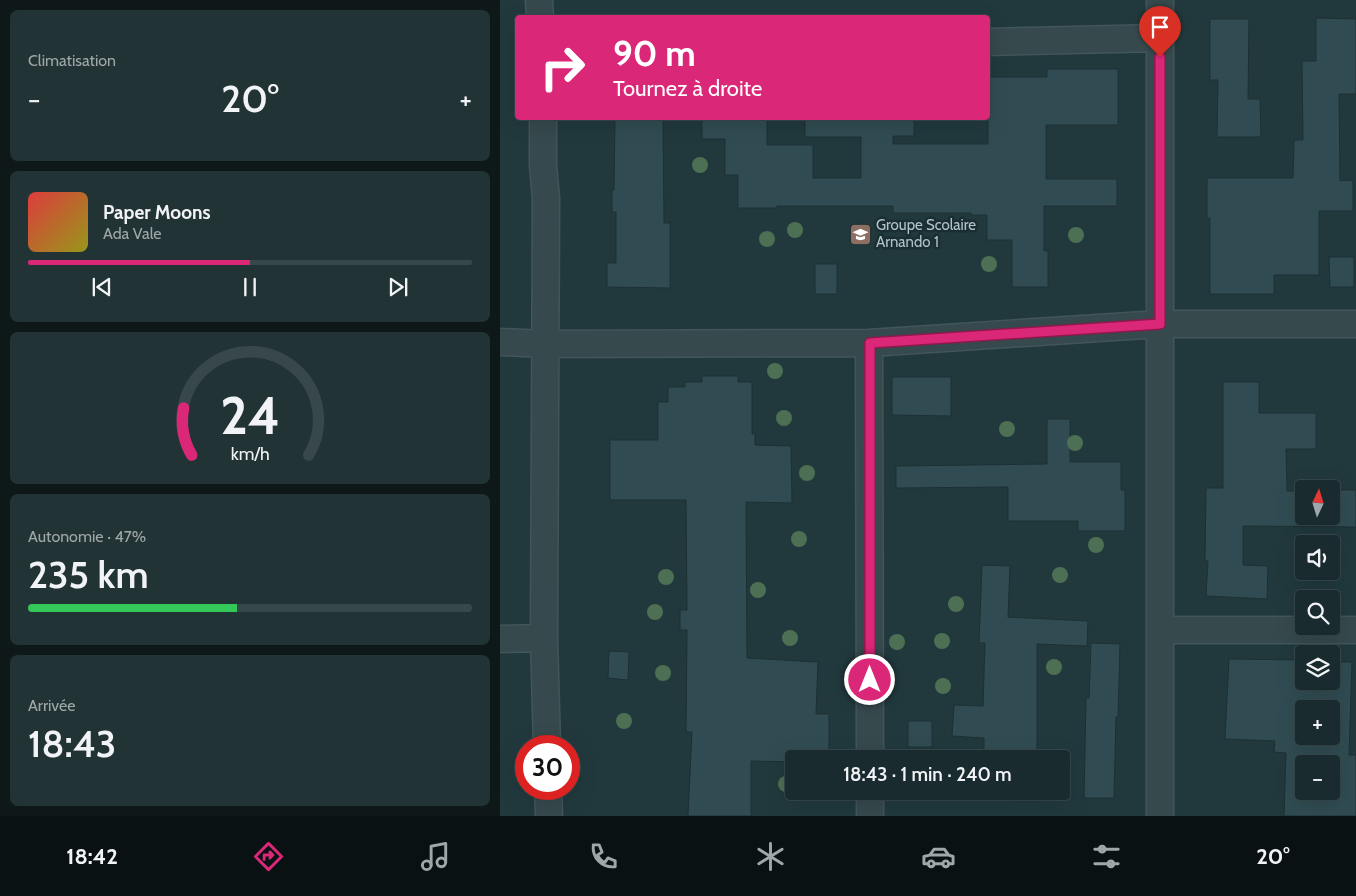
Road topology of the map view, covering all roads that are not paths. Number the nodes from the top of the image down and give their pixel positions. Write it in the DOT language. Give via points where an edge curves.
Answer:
graph roads {
  1 [pos="539,0"];
  2 [pos="1160,0"];
  3 [pos="540,15"];
  4 [pos="1160,38"];
  5 [pos="990,42"];
  6 [pos="543,120"];
  7 [pos="1160,324"];
  8 [pos="1356,324"];
  9 [pos="500,342"];
  10 [pos="870,343"];
  11 [pos="545,344"];
  12 [pos="1160,630"];
  13 [pos="1356,630"];
  14 [pos="544,638"];
  15 [pos="500,639"];
  16 [pos="547,735"];
  17 [pos="870,750"];
  18 [pos="548,800"];
  19 [pos="870,800"];
  20 [pos="549,816"];
  21 [pos="870,816"];
  22 [pos="1160,816"];
  1 -- 3 [label="street"];
  2 -- 4 [label="street"];
  4 -- 5 [label="street"];
  4 -- 7 [label="street"];
  6 -- 11 [label="street"];
  7 -- 8 [label="street"];
  7 -- 10 [label="street"];
  7 -- 12 [label="street"];
  9 -- 11 [label="street"];
  10 -- 11 [label="street"];
  10 -- 17 [label="street"];
  11 -- 14 [label="street"];
  12 -- 13 [label="street"];
  12 -- 22 [label="street"];
  14 -- 15 [label="street"];
  14 -- 16 [label="street"];
  18 -- 20 [label="street"];
  19 -- 21 [label="street"];
}
